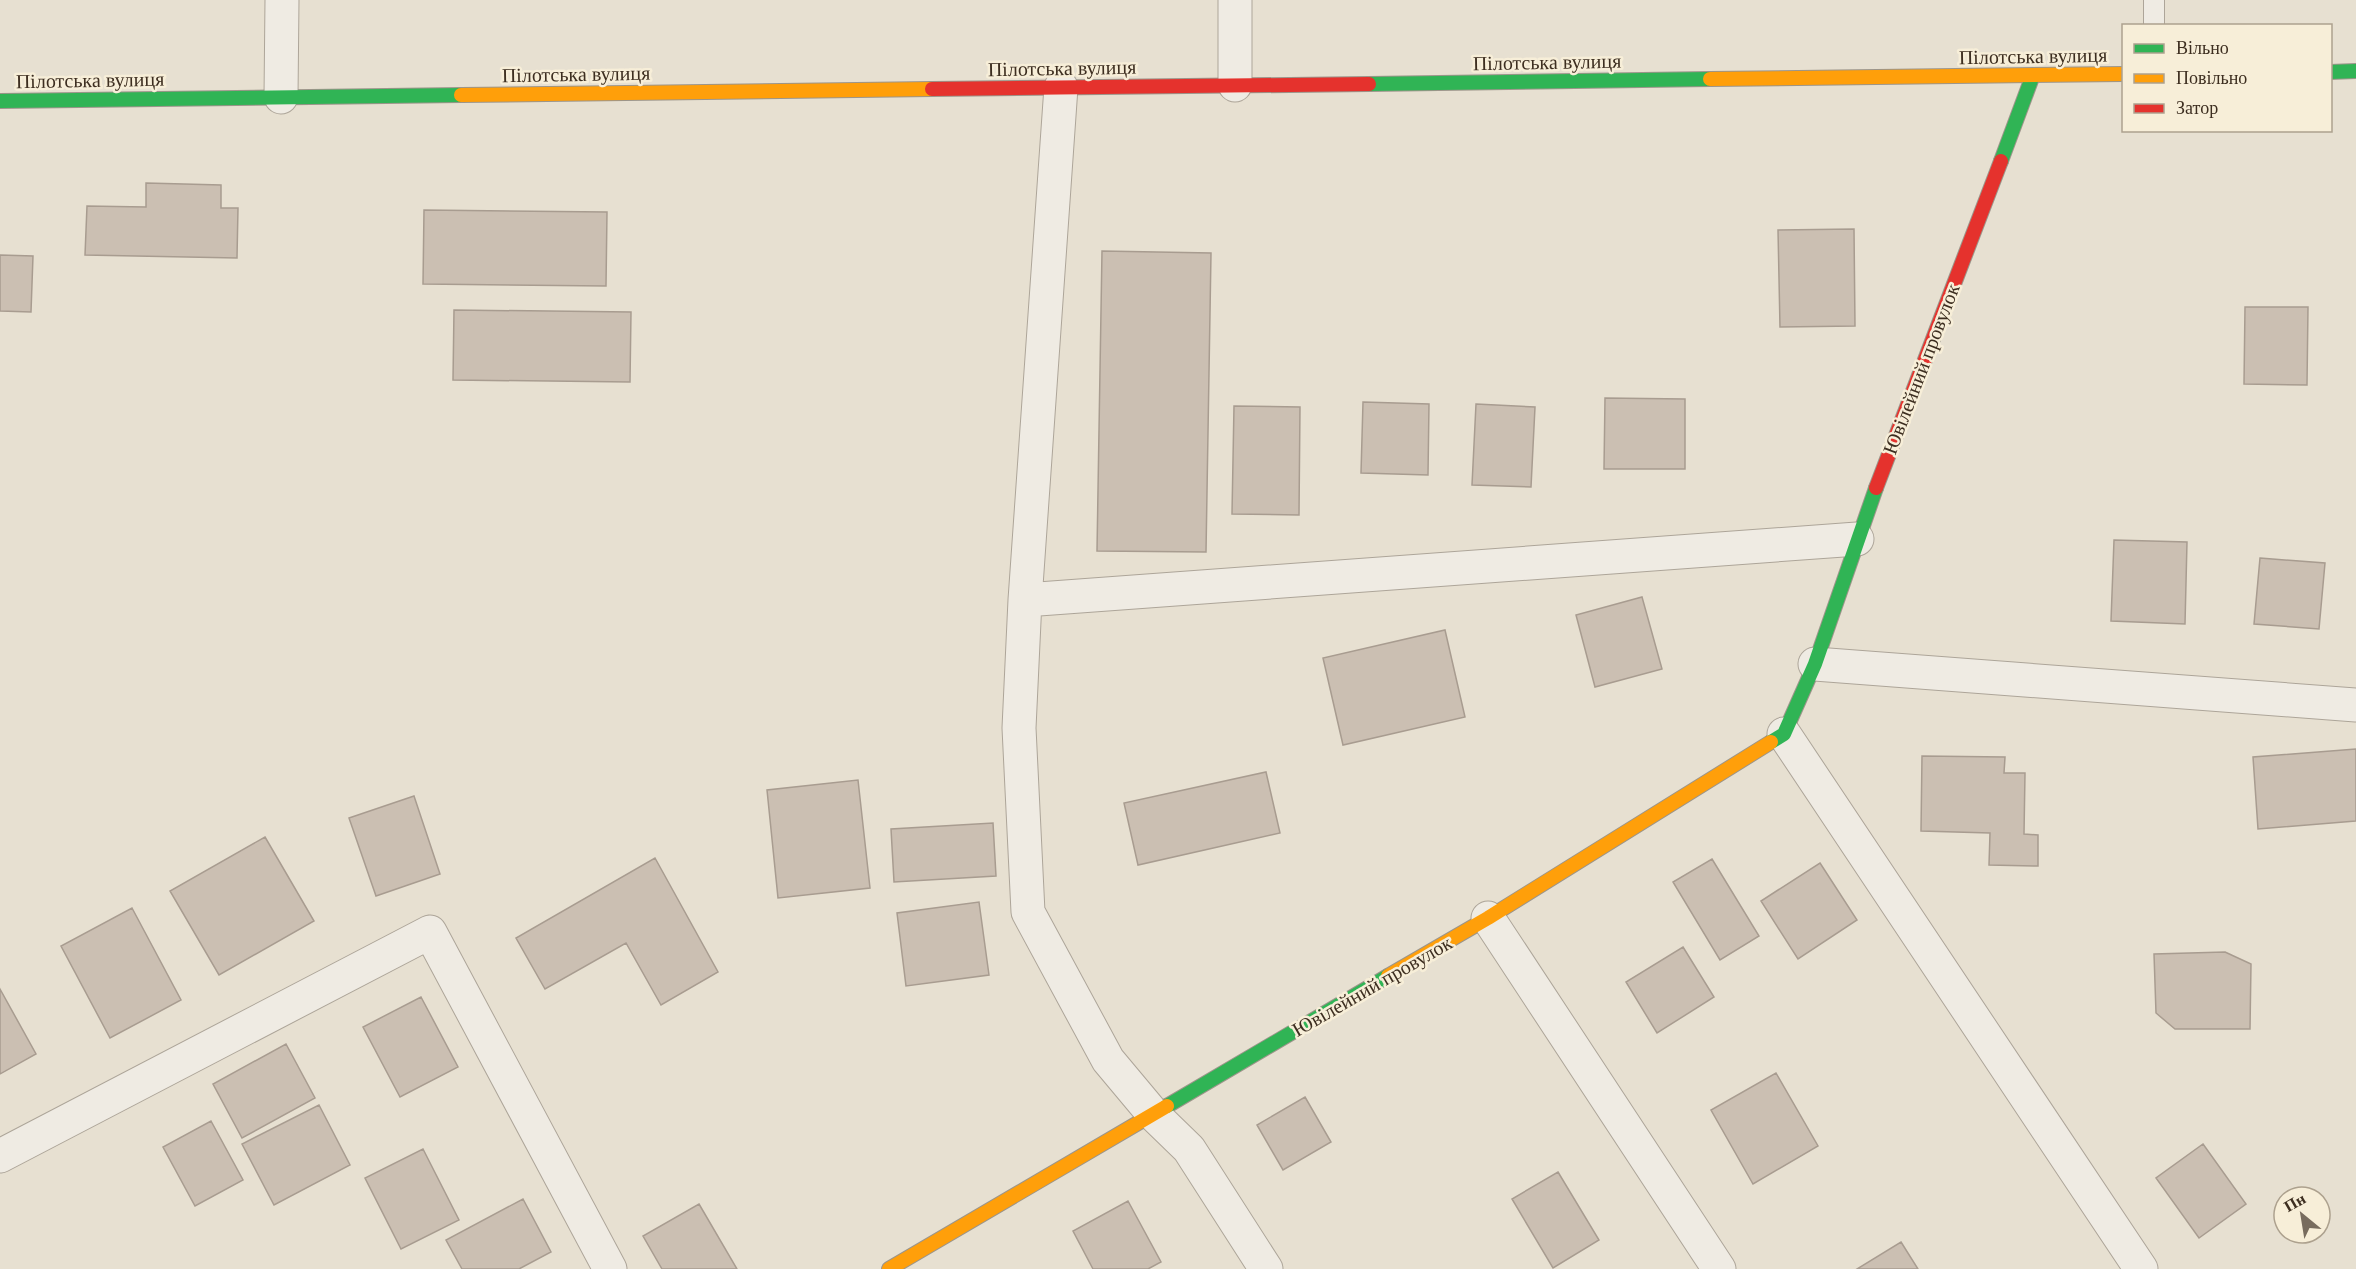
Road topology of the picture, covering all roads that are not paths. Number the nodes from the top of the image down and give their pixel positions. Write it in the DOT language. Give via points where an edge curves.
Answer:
graph roads {
  1 [pos="282,0"];
  2 [pos="1235,0"];
  3 [pos="2154,0"];
  4 [pos="2154,24"];
  5 [pos="2356,71"];
  6 [pos="2332,72"];
  7 [pos="2122,74"];
  8 [pos="2033,75"];
  9 [pos="1235,86"];
  10 [pos="1061,87"];
  11 [pos="281,97"];
  12 [pos="0,101"];
  13 [pos="1857,539"];
  14 [pos="1025,600"];
  15 [pos="1815,664"];
  16 [pos="2356,705"];
  17 [pos="1784,734"];
  18 [pos="1488,918"];
  19 [pos="1154,1115"];
  20 [pos="0,1156"];
  21 [pos="610,1269"];
  22 [pos="889,1269"];
  23 [pos="1266,1269"];
  24 [pos="1719,1269"];
  25 [pos="2141,1269"];
  1 -- 11 [label="street"];
  2 -- 9 [label="street"];
  3 -- 4 [label="lane"];
  5 -- 6 [label="main road"];
  7 -- 8 [label="main road, Пілотська вулиця"];
  8 -- 9 [label="main road, Пілотська вулиця"];
  8 -- 13 [label="main road, Ювілейний провулок"];
  9 -- 10 [label="main road, Пілотська вулиця"];
  10 -- 11 [label="main road, Пілотська вулиця"];
  10 -- 14 [label="street"];
  11 -- 12 [label="main road, Пілотська вулиця"];
  13 -- 14 [label="street"];
  13 -- 15 [label="main road, Ювілейний провулок"];
  14 -- 19 [label="street" via="1019,728 1028,912 1108,1060"];
  15 -- 16 [label="street"];
  15 -- 17 [label="main road, Ювілейний провулок"];
  17 -- 18 [label="main road, Ювілейний провулок"];
  17 -- 25 [label="street"];
  18 -- 19 [label="main road, Ювілейний провулок"];
  18 -- 24 [label="street"];
  19 -- 22 [label="main road, Ювілейний провулок"];
  19 -- 23 [label="street" via="1189,1149"];
  20 -- 21 [label="street" via="430,932"];
}
